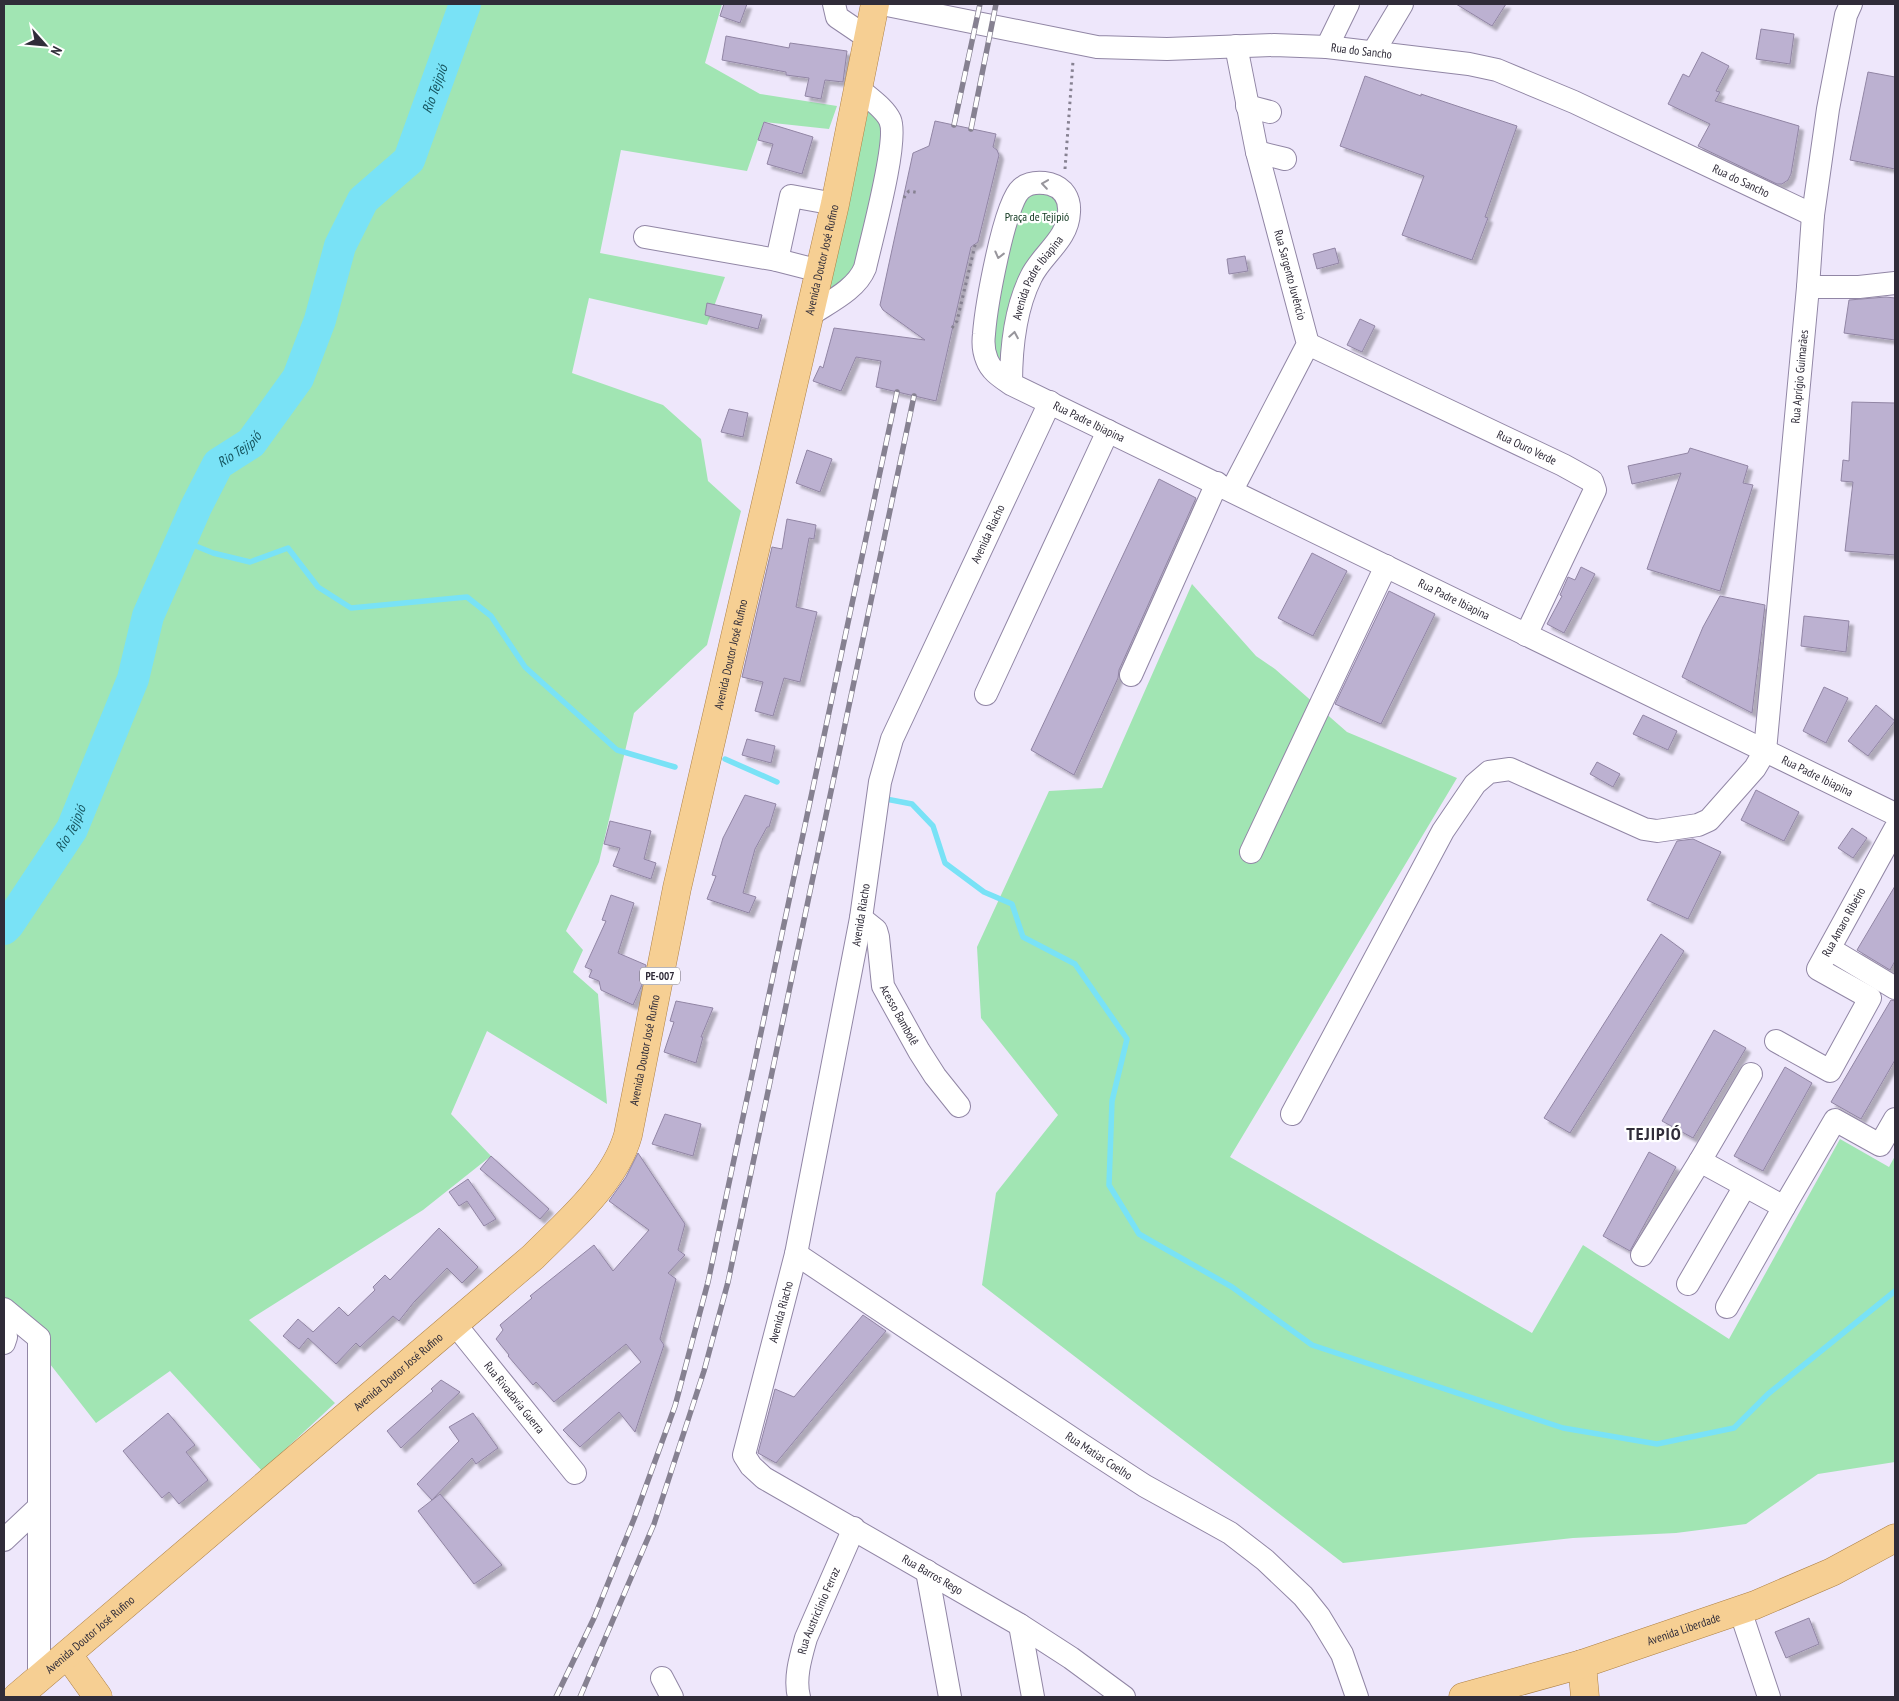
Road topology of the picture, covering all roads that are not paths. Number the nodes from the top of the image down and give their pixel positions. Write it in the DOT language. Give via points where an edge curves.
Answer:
graph roads {
  1 [pos="834,4"];
  2 [pos="875,4"];
  3 [pos="882,4"];
  4 [pos="1348,4"];
  5 [pos="1402,4"];
  6 [pos="1851,4"];
  7 [pos="868,38"];
  8 [pos="1236,46"];
  9 [pos="1327,46"];
  10 [pos="1374,51"];
  11 [pos="857,88"];
  12 [pos="1247,106"];
  13 [pos="1270,112"];
  14 [pos="1257,152"];
  15 [pos="1285,159"];
  16 [pos="835,204"];
  17 [pos="1813,215"];
  18 [pos="645,237"];
  19 [pos="777,260"];
  20 [pos="820,271"];
  21 [pos="1895,283"];
  22 [pos="1808,287"];
  23 [pos="810,315"];
  24 [pos="1308,344"];
  25 [pos="1011,384"];
  26 [pos="1050,402"];
  27 [pos="1108,431"];
  28 [pos="1224,487"];
  29 [pos="1386,566"];
  30 [pos="1526,634"];
  31 [pos="1131,675"];
  32 [pos="986,694"];
  33 [pos="1765,751"];
  34 [pos="1895,814"];
  35 [pos="1895,829"];
  36 [pos="1252,852"];
  37 [pos="861,918"];
  38 [pos="1830,949"];
  39 [pos="1895,988"];
  40 [pos="1776,1041"];
  41 [pos="1751,1074"];
  42 [pos="959,1106"];
  43 [pos="1292,1114"];
  44 [pos="1895,1119"];
  45 [pos="1700,1161"];
  46 [pos="1746,1186"];
  47 [pos="1784,1207"];
  48 [pos="796,1254"];
  49 [pos="1642,1255"];
  50 [pos="1688,1284"];
  51 [pos="1727,1307"];
  52 [pos="4,1310"];
  53 [pos="4,1323"];
  54 [pos="454,1323"];
  55 [pos="4,1343"];
  56 [pos="744,1452"];
  57 [pos="575,1473"];
  58 [pos="39,1507"];
  59 [pos="854,1528"];
  60 [pos="1895,1538"];
  61 [pos="4,1540"];
  62 [pos="927,1571"];
  63 [pos="1740,1610"];
  64 [pos="1020,1625"];
  65 [pos="68,1655"];
  66 [pos="1582,1664"];
  67 [pos="39,1679"];
  68 [pos="17,1697"];
  69 [pos="98,1697"];
  70 [pos="798,1697"];
  71 [pos="950,1697"];
  72 [pos="1033,1697"];
  73 [pos="1124,1697"];
  74 [pos="1357,1697"];
  75 [pos="1463,1697"];
  76 [pos="1585,1697"];
  77 [pos="1769,1697"];
  1 -- 7 [label="street" via="837,17"];
  2 -- 7 [label="main road, Avenida Doutor José Rufino / PE-007"];
  3 -- 8 [label="street, Rua do Sancho" via="1097,47"];
  4 -- 9 [label="street"];
  5 -- 10 [label="street"];
  6 -- 17 [label="street, Rua Aprígio Guimarães" via="1846,14 1828,109"];
  7 -- 11 [label="main road, Avenida Doutor José Rufino / PE-007"];
  8 -- 9 [label="street, Rua do Sancho"];
  8 -- 12 [label="street, Rua Sargento Juvêncio"];
  9 -- 10 [label="street, Rua do Sancho"];
  10 -- 17 [label="street, Rua do Sancho" via="1497,70 1574,102"];
  11 -- 16 [label="main road, Avenida Doutor José Rufino / PE-007"];
  11 -- 23 [label="street" via="890,120 892,140 884,184 862,277"];
  12 -- 13 [label="street"];
  12 -- 14 [label="street, Rua Sargento Juvêncio"];
  14 -- 15 [label="street"];
  14 -- 24 [label="street, Rua Sargento Juvêncio"];
  16 -- 19 [label="street" via="791,196"];
  16 -- 20 [label="main road, Avenida Doutor José Rufino / PE-007"];
  17 -- 22 [label="street, Rua Aprígio Guimarães"];
  18 -- 19 [label="street"];
  19 -- 20 [label="street"];
  20 -- 23 [label="main road, Avenida Doutor José Rufino / PE-007"];
  21 -- 22 [label="street"];
  22 -- 33 [label="street, Rua Aprígio Guimarães"];
  23 -- 54 [label="main road, Avenida Doutor José Rufino / PE-007" via="677,888 625,1144 609,1174 575,1215 533,1257"];
  24 -- 28 [label="street"];
  24 -- 30 [label="street, Rua Ouro Verde" via="1563,464 1592,481 1595,490"];
  25 -- 25 [label="street, Avenida Padre Ibiapina, one-way" via="1012,348 1021,304 1031,276 1058,242 1069,213 1069,201 1064,191 1052,184 1040,182 1020,189 1010,208 996,264 984,336 987,360 992,370"];
  25 -- 26 [label="street, Rua Padre Ibiapina"];
  26 -- 27 [label="street, Rua Padre Ibiapina"];
  26 -- 37 [label="street, Avenida Riacho" via="892,738 880,782"];
  27 -- 28 [label="street, Rua Padre Ibiapina"];
  27 -- 32 [label="street"];
  28 -- 29 [label="street, Rua Padre Ibiapina"];
  28 -- 31 [label="street"];
  29 -- 30 [label="street, Rua Padre Ibiapina"];
  29 -- 36 [label="street"];
  30 -- 33 [label="street, Rua Padre Ibiapina"];
  33 -- 34 [label="street, Rua Padre Ibiapina"];
  33 -- 43 [label="street" via="1755,768 1709,820 1698,825 1657,831 1644,829 1510,768 1489,772 1475,784 1443,831"];
  35 -- 38 [label="street, Rua Amaro Ribeiro"];
  37 -- 42 [label="street, Acesso Bambolê" via="876,930 883,986 935,1076"];
  37 -- 48 [label="street, Avenida Riacho"];
  38 -- 39 [label="street"];
  38 -- 40 [label="street, Rua Amaro Ribeiro" via="1818,969 1870,998 1830,1071"];
  41 -- 45 [label="street"];
  44 -- 47 [label="street" via="1880,1145 1835,1120"];
  45 -- 46 [label="street"];
  45 -- 49 [label="street"];
  46 -- 47 [label="street"];
  46 -- 50 [label="street"];
  47 -- 51 [label="street"];
  48 -- 56 [label="street, Avenida Riacho"];
  48 -- 74 [label="street, Rua Matias Coelho" via="1145,1486 1230,1533 1251,1549 1303,1596 1319,1616 1342,1654"];
  52 -- 58 [label="street" via="39,1338"];
  53 -- 55 [label="street"];
  54 -- 57 [label="street, Rua Rivadavia Guerra"];
  54 -- 65 [label="main road, Avenida Doutor José Rufino / PE-007"];
  56 -- 59 [label="street, Rua Barros Rego" via="747,1462 764,1478"];
  58 -- 61 [label="street"];
  58 -- 67 [label="street"];
  59 -- 62 [label="street, Rua Barros Rego"];
  59 -- 70 [label="street, Rua Austriclínio Ferraz" via="806,1638 797,1680"];
  60 -- 63 [label="main road, Avenida Liberdade" via="1832,1572"];
  62 -- 64 [label="street, Rua Barros Rego"];
  62 -- 71 [label="street"];
  63 -- 66 [label="main road, Avenida Liberdade"];
  63 -- 77 [label="street"];
  64 -- 72 [label="street"];
  64 -- 73 [label="street, Rua Barros Rego"];
  65 -- 67 [label="main road, Avenida Doutor José Rufino / PE-007"];
  65 -- 69 [label="main road"];
  66 -- 75 [label="main road, Avenida Liberdade"];
  66 -- 76 [label="main road"];
  67 -- 68 [label="main road, Avenida Doutor José Rufino / PE-007"];
}
